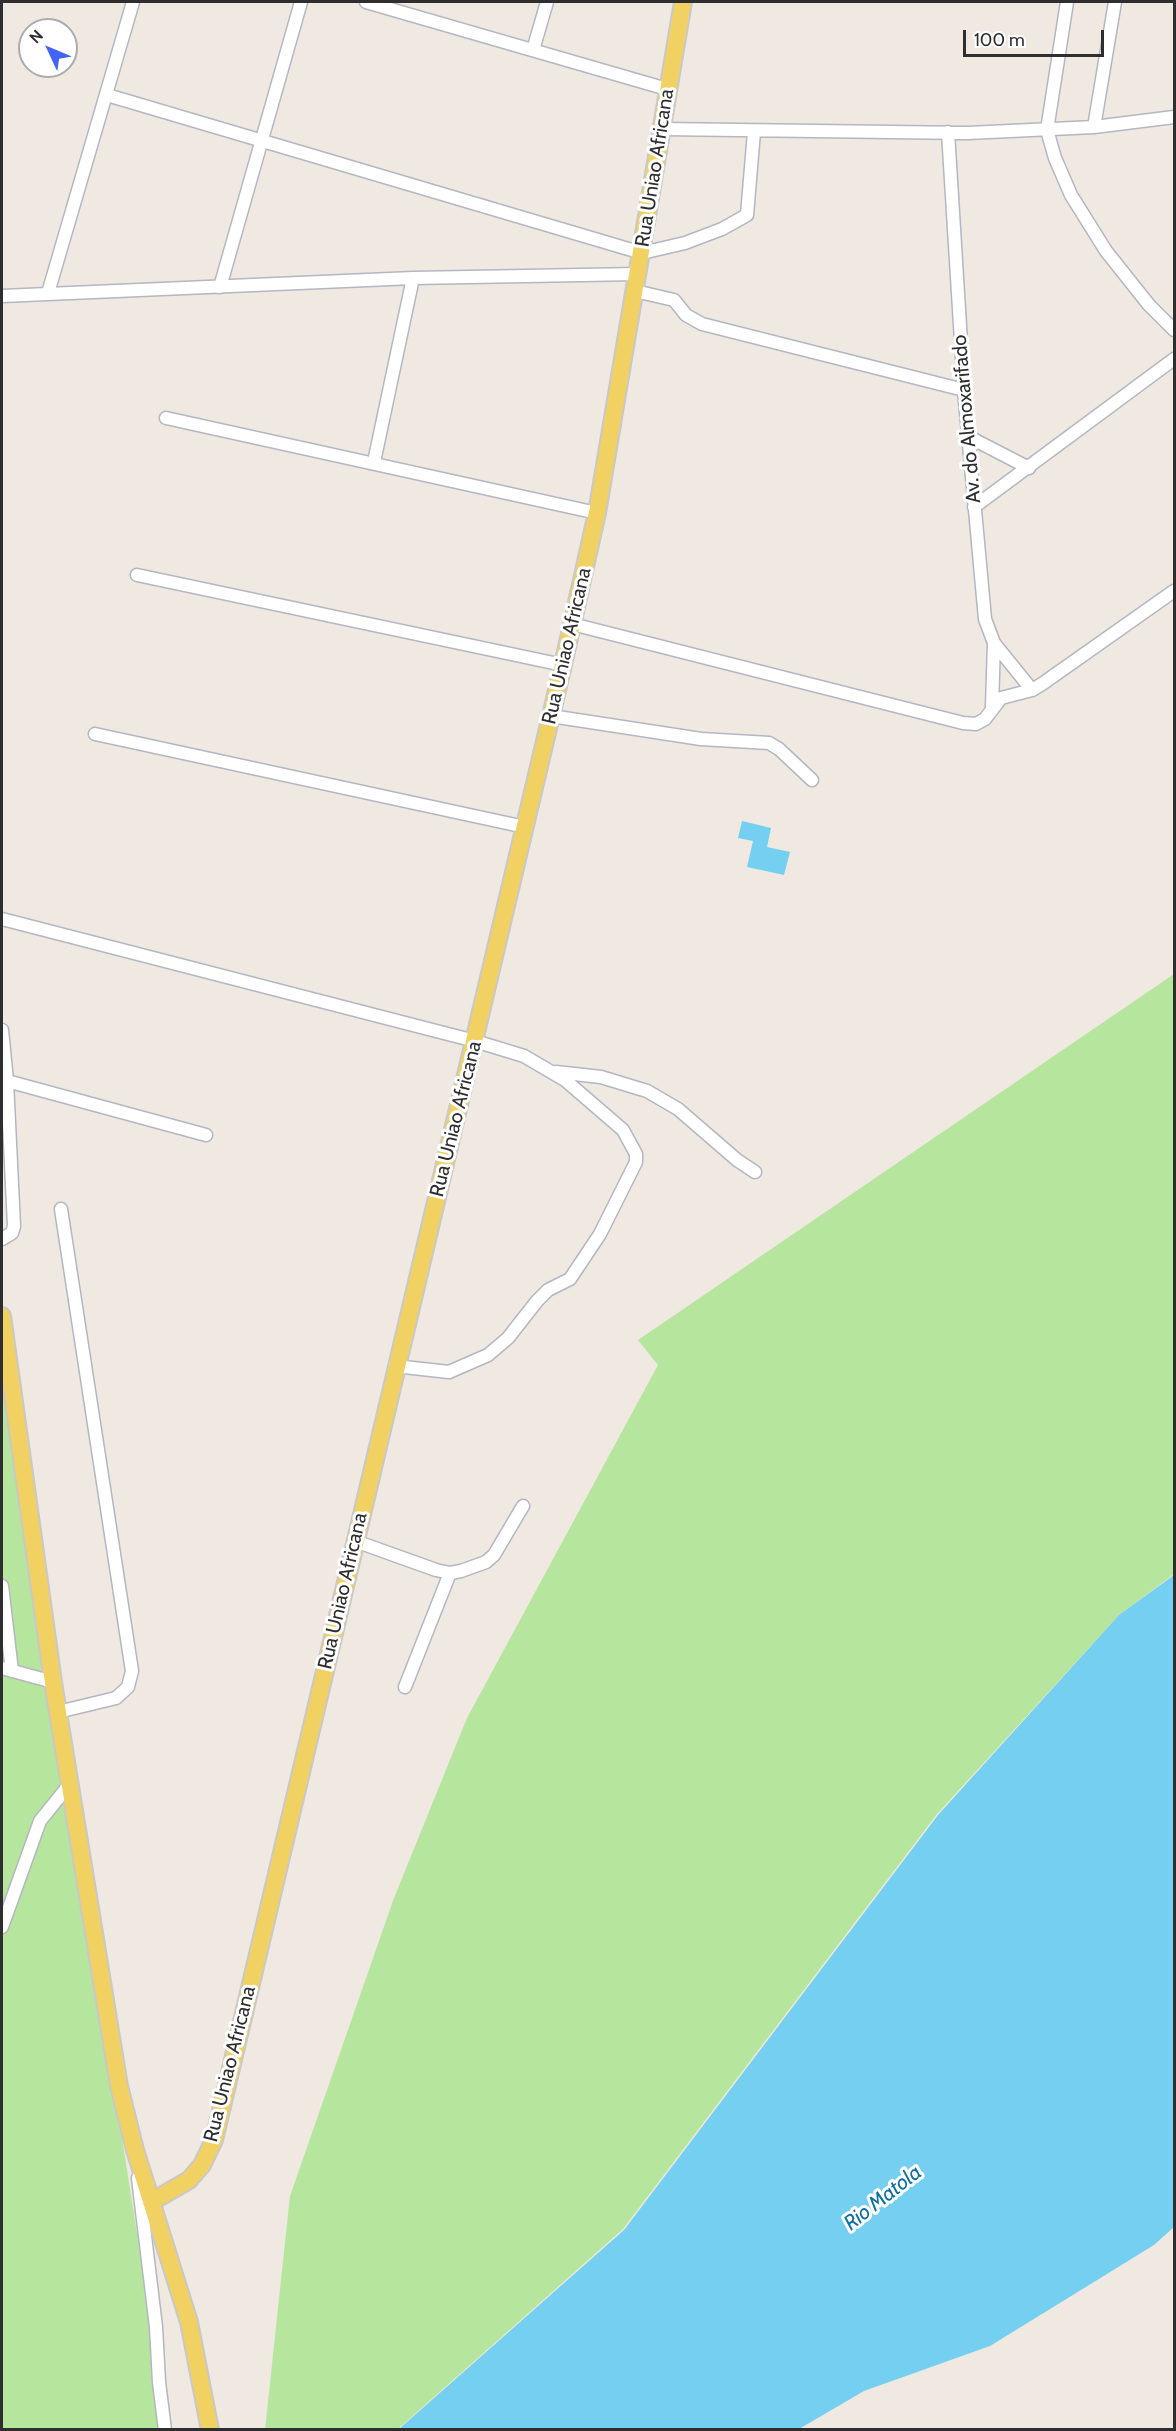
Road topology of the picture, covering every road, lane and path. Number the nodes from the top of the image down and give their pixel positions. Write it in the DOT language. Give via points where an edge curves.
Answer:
graph roads {
  1 [pos="133,2"];
  2 [pos="301,2"];
  3 [pos="366,2"];
  4 [pos="547,2"];
  5 [pos="1067,2"];
  6 [pos="1115,2"];
  7 [pos="680,3"];
  8 [pos="533,50"];
  9 [pos="668,90"];
  10 [pos="107,95"];
  11 [pos="1174,117"];
  12 [pos="1094,128"];
  13 [pos="662,129"];
  14 [pos="1047,130"];
  15 [pos="754,132"];
  16 [pos="948,132"];
  17 [pos="261,140"];
  18 [pos="642,254"];
  19 [pos="638,274"];
  20 [pos="413,278"];
  21 [pos="220,287"];
  22 [pos="635,291"];
  23 [pos="48,293"];
  24 [pos="2,296"];
  25 [pos="1174,330"];
  26 [pos="1174,359"];
  27 [pos="964,390"];
  28 [pos="166,418"];
  29 [pos="969,438"];
  30 [pos="374,462"];
  31 [pos="1029,468"];
  32 [pos="974,507"];
  33 [pos="597,513"];
  34 [pos="137,575"];
  35 [pos="1174,591"];
  36 [pos="572,624"];
  37 [pos="994,643"];
  38 [pos="563,665"];
  39 [pos="1032,690"];
  40 [pos="992,706"];
  41 [pos="551,716"];
  42 [pos="95,734"];
  43 [pos="812,780"];
  44 [pos="525,827"];
  45 [pos="2,919"];
  46 [pos="2,1030"];
  47 [pos="475,1041"];
  48 [pos="552,1071"];
  49 [pos="7,1081"];
  50 [pos="206,1135"];
  51 [pos="755,1172"];
  52 [pos="62,1209"];
  53 [pos="2,1239"];
  54 [pos="2,1316"];
  55 [pos="395,1366"];
  56 [pos="523,1506"];
  57 [pos="355,1541"];
  58 [pos="450,1573"];
  59 [pos="2,1586"];
  60 [pos="7,1670"];
  61 [pos="53,1682"];
  62 [pos="405,1687"];
  63 [pos="58,1712"];
  64 [pos="69,1785"];
  65 [pos="2,1927"];
  66 [pos="135,2150"];
  67 [pos="151,2202"];
  68 [pos="165,2430"];
  69 [pos="210,2430"];
  1 -- 10 [label="street"];
  2 -- 17 [label="street"];
  3 -- 8 [label="street"];
  4 -- 8 [label="street"];
  5 -- 14 [label="street"];
  6 -- 12 [label="street"];
  7 -- 9 [label="main road, Rua Uniao Africana"];
  8 -- 9 [label="street"];
  9 -- 13 [label="main road, Rua Uniao Africana"];
  10 -- 17 [label="street"];
  10 -- 23 [label="street"];
  11 -- 12 [label="street"];
  12 -- 14 [label="street"];
  13 -- 15 [label="street"];
  13 -- 18 [label="main road, Rua Uniao Africana"];
  14 -- 16 [label="street"];
  14 -- 25 [label="street" via="1055,158 1088,226 1124,277"];
  15 -- 16 [label="street"];
  15 -- 18 [label="street" via="747,215 722,229"];
  16 -- 27 [label="street, Av. do Almoxarifado"];
  17 -- 18 [label="street"];
  17 -- 21 [label="street"];
  18 -- 19 [label="main road, Rua Uniao Africana"];
  19 -- 20 [label="street"];
  19 -- 22 [label="main road, Rua Uniao Africana"];
  20 -- 21 [label="street"];
  20 -- 30 [label="street"];
  21 -- 23 [label="street"];
  22 -- 27 [label="street" via="674,300 686,315 702,324"];
  22 -- 33 [label="main road, Rua Uniao Africana"];
  23 -- 24 [label="street"];
  26 -- 31 [label="street"];
  27 -- 29 [label="street, Av. do Almoxarifado"];
  28 -- 30 [label="street"];
  29 -- 31 [label="street"];
  29 -- 32 [label="street, Av. do Almoxarifado"];
  30 -- 33 [label="street"];
  31 -- 32 [label="street"];
  32 -- 37 [label="street, Av. do Almoxarifado" via="986,619"];
  33 -- 36 [label="main road, Rua Uniao Africana"];
  34 -- 38 [label="street"];
  35 -- 39 [label="street"];
  36 -- 38 [label="main road, Rua Uniao Africana"];
  36 -- 40 [label="street" via="963,723 976,724 985,719"];
  37 -- 39 [label="street, Av. do Almoxarifado"];
  37 -- 40 [label="street"];
  38 -- 41 [label="main road, Rua Uniao Africana"];
  39 -- 40 [label="street" via="1010,694"];
  41 -- 43 [label="street" via="701,739 769,743"];
  41 -- 44 [label="main road, Rua Uniao Africana"];
  42 -- 44 [label="street"];
  44 -- 47 [label="main road, Rua Uniao Africana"];
  45 -- 47 [label="street"];
  46 -- 49 [label="street"];
  47 -- 48 [label="street" via="524,1056"];
  47 -- 55 [label="main road, Rua Uniao Africana"];
  48 -- 51 [label="street" via="601,1077 648,1091 678,1109"];
  48 -- 55 [label="street" via="614,1119 636,1154 636,1162 600,1234 570,1279 548,1290 508,1338 488,1355 449,1372"];
  49 -- 50 [label="street"];
  49 -- 53 [label="street" via="14,1226 12,1233"];
  52 -- 63 [label="street" via="132,1671 128,1687 116,1698"];
  54 -- 61 [label="main road"];
  55 -- 57 [label="main road, Rua Uniao Africana"];
  56 -- 58 [label="street" via="494,1556"];
  57 -- 58 [label="street"];
  57 -- 67 [label="main road, Rua Uniao Africana" via="214,2140 202,2165 189,2180"];
  58 -- 62 [label="street"];
  59 -- 60 [label="street"];
  60 -- 61 [label="street"];
  61 -- 63 [label="main road"];
  63 -- 64 [label="main road"];
  64 -- 65 [label="street" via="40,1821"];
  64 -- 66 [label="main road" via="119,2086"];
  66 -- 67 [label="main road"];
  66 -- 68 [label="street"];
  67 -- 69 [label="main road" via="189,2322"];
}
